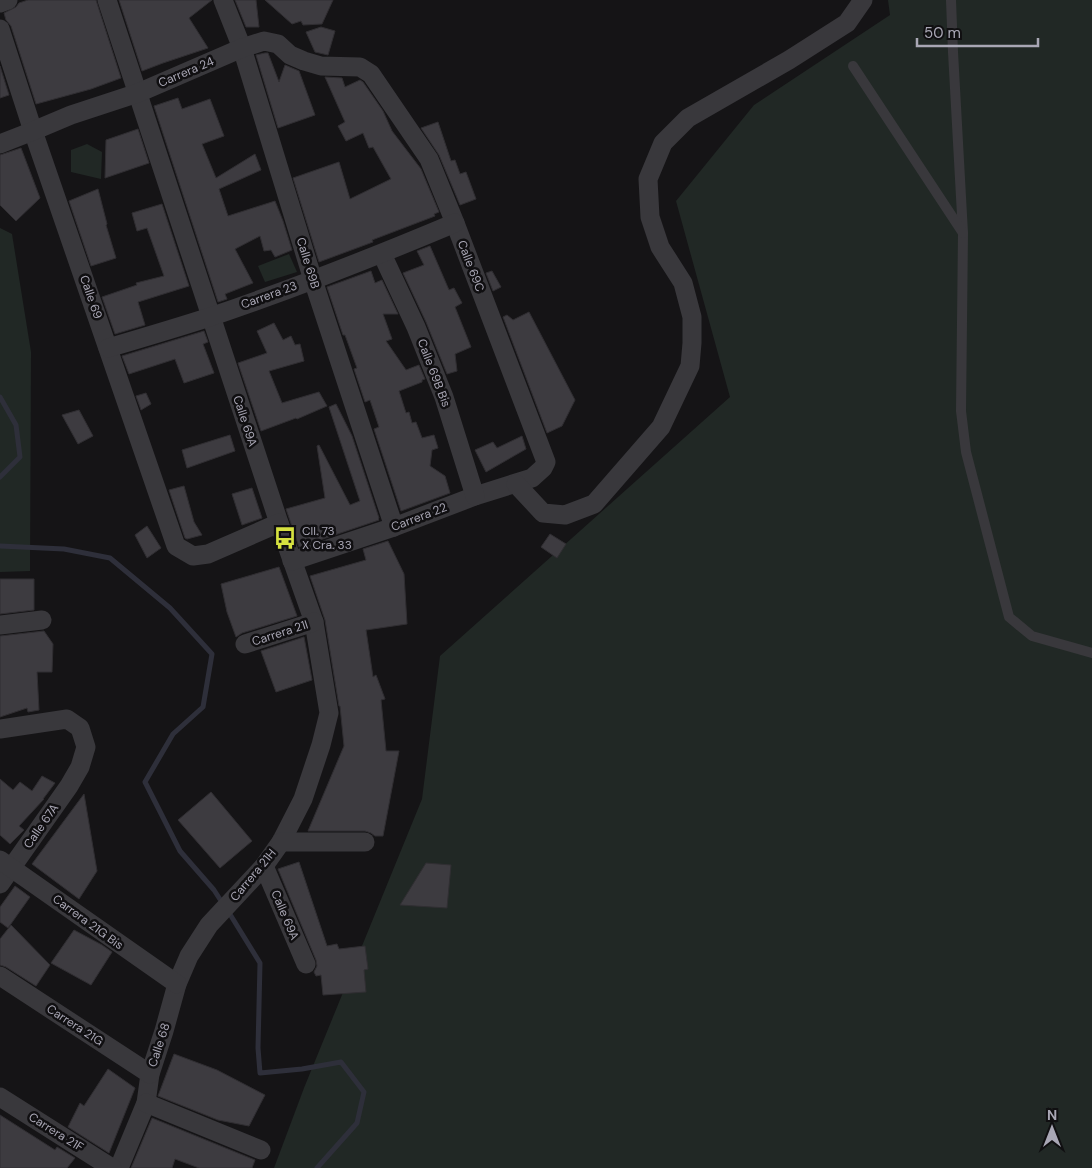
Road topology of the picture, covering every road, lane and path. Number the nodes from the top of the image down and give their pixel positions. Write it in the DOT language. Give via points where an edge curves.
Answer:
graph roads {
  1 [pos="8,0"];
  2 [pos="107,0"];
  3 [pos="223,0"];
  4 [pos="863,0"];
  5 [pos="952,0"];
  6 [pos="0,3"];
  7 [pos="0,29"];
  8 [pos="242,48"];
  9 [pos="853,66"];
  10 [pos="371,74"];
  11 [pos="138,93"];
  12 [pos="33,131"];
  13 [pos="0,144"];
  14 [pos="455,223"];
  15 [pos="963,233"];
  16 [pos="382,254"];
  17 [pos="313,280"];
  18 [pos="211,316"];
  19 [pos="108,348"];
  20 [pos="543,468"];
  21 [pos="516,484"];
  22 [pos="475,496"];
  23 [pos="279,523"];
  24 [pos="394,527"];
  25 [pos="292,561"];
  26 [pos="42,620"];
  27 [pos="314,622"];
  28 [pos="0,625"];
  29 [pos="245,644"];
  30 [pos="1092,653"];
  31 [pos="0,729"];
  32 [pos="280,842"];
  33 [pos="365,842"];
  34 [pos="6,864"];
  35 [pos="264,866"];
  36 [pos="0,884"];
  37 [pos="209,925"];
  38 [pos="306,964"];
  39 [pos="0,976"];
  40 [pos="176,984"];
  41 [pos="150,1074"];
  42 [pos="0,1097"];
  43 [pos="146,1103"];
  44 [pos="261,1150"];
  45 [pos="112,1168"];
  46 [pos="119,1168"];
  1 -- 6 [label="street"];
  2 -- 11 [label="street, Calle 69A"];
  3 -- 8 [label="street, Calle 69B"];
  4 -- 21 [label="street" via="847,23 688,118 663,143 648,178 650,217 660,247 683,284 692,317 692,344 690,366 660,427 594,504 565,515 543,514"];
  5 -- 15 [label="lane"];
  7 -- 12 [label="street, Calle 69"];
  8 -- 10 [label="street, Carrera 24" via="264,41 278,44 290,55 304,61 321,66 360,67"];
  8 -- 11 [label="street, Carrera 24"];
  8 -- 17 [label="street, Calle 69B"];
  9 -- 15 [label="lane"];
  10 -- 14 [label="street, Calle 69C" via="429,159"];
  11 -- 12 [label="street, Carrera 24"];
  11 -- 18 [label="street, Calle 69A"];
  12 -- 13 [label="street, Carrera 24"];
  12 -- 19 [label="street, Calle 69"];
  14 -- 16 [label="street, Carrera 23"];
  14 -- 20 [label="street, Calle 69C" via="546,462"];
  15 -- 30 [label="lane" via="961,412 966,452 1009,617 1032,636"];
  16 -- 17 [label="street, Carrera 23"];
  16 -- 22 [label="street, Calle 69B Bis" via="444,397"];
  17 -- 18 [label="street, Carrera 23"];
  17 -- 24 [label="street, Calle 69B"];
  18 -- 19 [label="street, Carrera 23"];
  18 -- 23 [label="street, Calle 69A"];
  19 -- 23 [label="street, Calle 69" via="176,546 193,556 208,554"];
  20 -- 21 [label="street, Carrera 22" via="532,478"];
  21 -- 22 [label="street, Carrera 22"];
  22 -- 24 [label="street, Carrera 22"];
  23 -- 25 [label="street, Calle 69A"];
  24 -- 25 [label="street, Carrera 22"];
  25 -- 27 [label="street, Calle 69A"];
  26 -- 28 [label="street"];
  27 -- 29 [label="street, Carrera 21I"];
  27 -- 32 [label="street, Calle 69A" via="330,714 303,799"];
  31 -- 34 [label="street, Calle 67A" via="67,719 80,728 86,747 69,786"];
  32 -- 33 [label="street, Carrera 21H"];
  32 -- 35 [label="street, Carrera 21H"];
  34 -- 36 [label="street, Calle 67A"];
  34 -- 40 [label="street, Carrera 21G Bis"];
  35 -- 37 [label="street, Carrera 21H"];
  35 -- 38 [label="street, Calle 69A"];
  37 -- 40 [label="street, Calle 68"];
  39 -- 41 [label="street, Carrera 21G"];
  40 -- 41 [label="street, Calle 68"];
  41 -- 43 [label="street, Calle 68"];
  42 -- 45 [label="street, Carrera 21F"];
  43 -- 44 [label="street"];
  43 -- 46 [label="street, Calle 68"];
}
